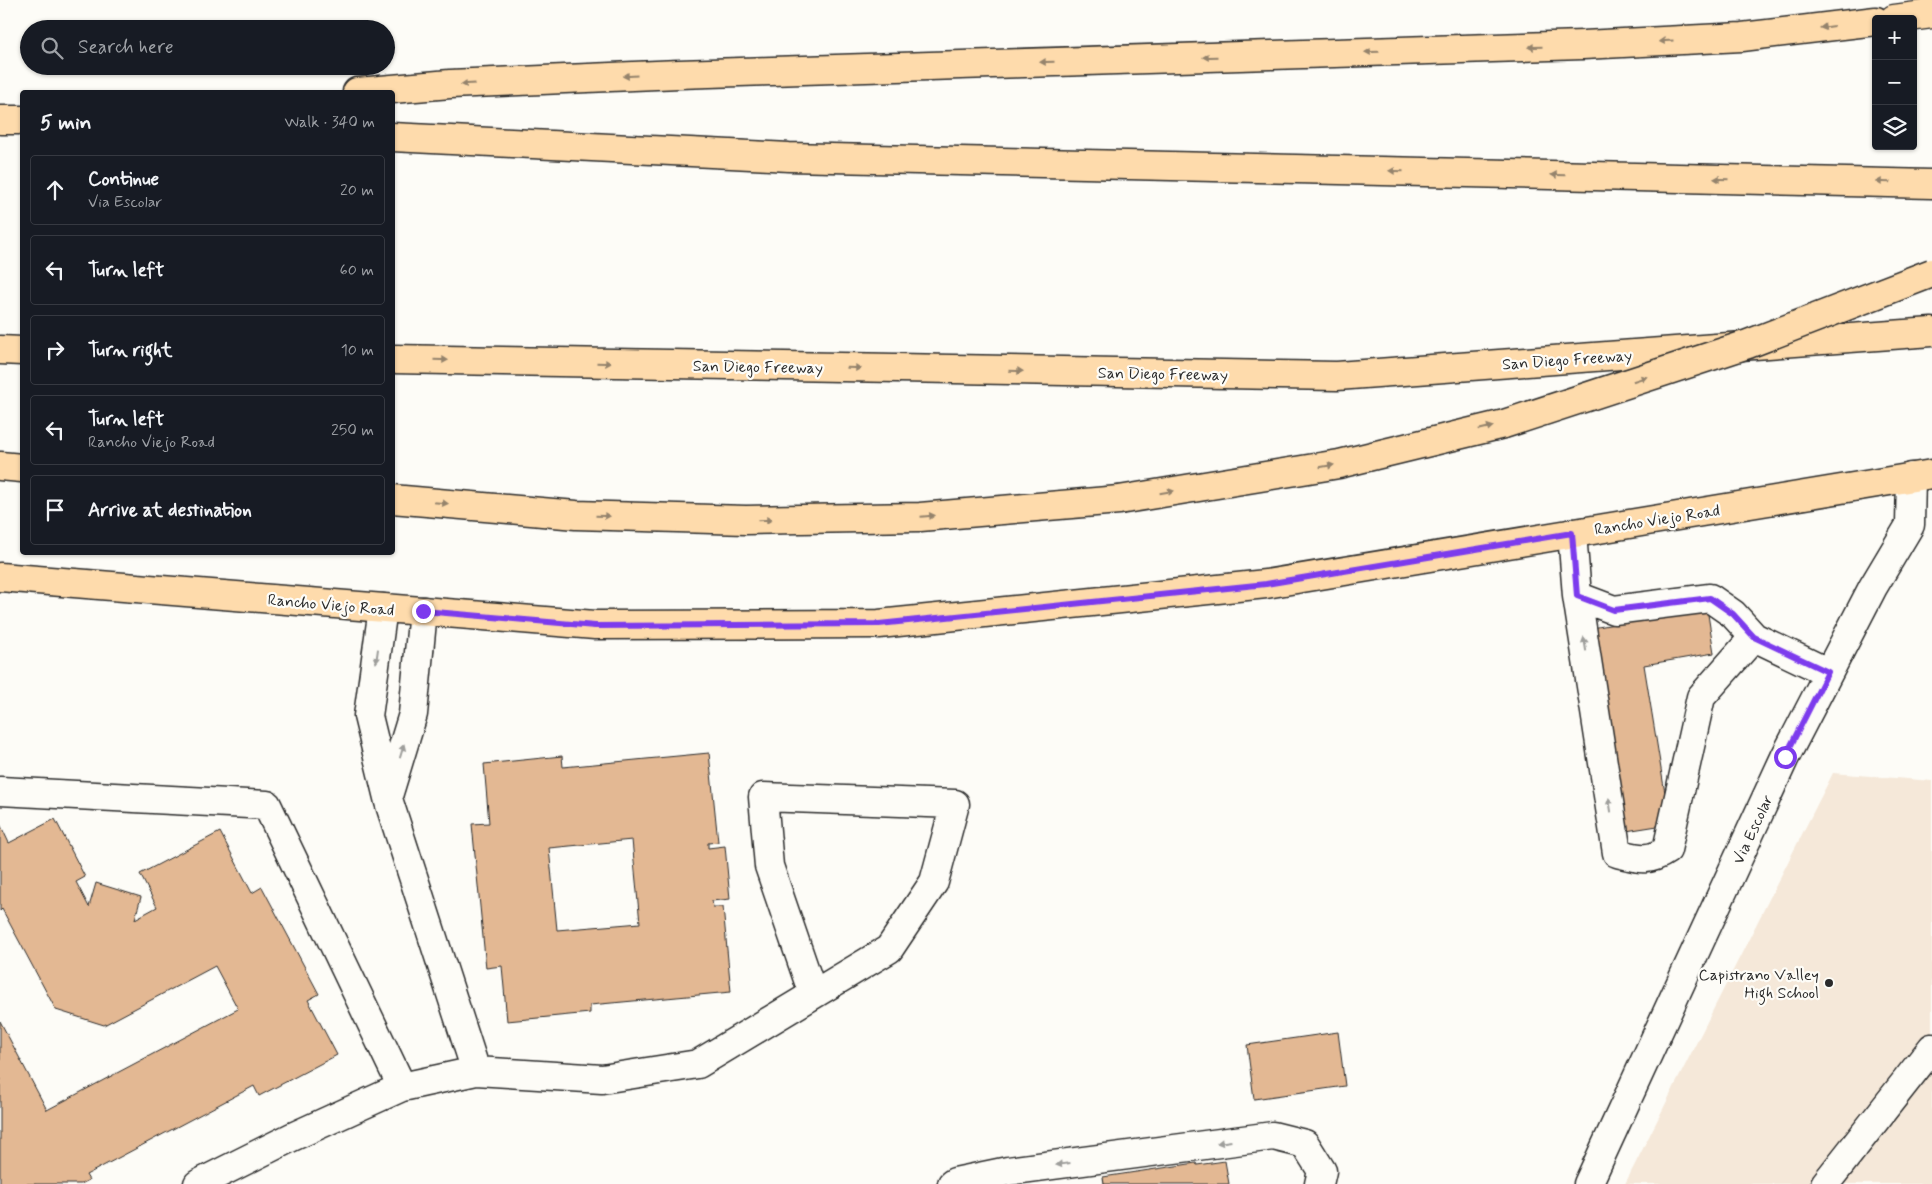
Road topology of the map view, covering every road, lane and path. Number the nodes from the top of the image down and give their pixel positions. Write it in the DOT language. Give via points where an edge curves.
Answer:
graph roads {
  1 [pos="1932,14"];
  2 [pos="1917,16"];
  3 [pos="1872,21"];
  4 [pos="380,90"];
  5 [pos="0,120"];
  6 [pos="20,120"];
  7 [pos="395,137"];
  8 [pos="1932,184"];
  9 [pos="1932,273"];
  10 [pos="1932,332"];
  11 [pos="0,350"];
  12 [pos="20,351"];
  13 [pos="395,359"];
  14 [pos="0,466"];
  15 [pos="20,468"];
  16 [pos="1921,476"];
  17 [pos="395,499"];
  18 [pos="1572,533"];
  19 [pos="0,578"];
  20 [pos="1577,596"];
  21 [pos="383,608"];
  22 [pos="423,611"];
  23 [pos="1754,637"];
  24 [pos="1828,672"];
  25 [pos="0,791"];
  26 [pos="388,798"];
  27 [pos="813,994"];
  28 [pos="1932,1048"];
  29 [pos="476,1071"];
  30 [pos="402,1087"];
  31 [pos="198,1184"];
  32 [pos="952,1184"];
  33 [pos="1319,1184"];
  34 [pos="1588,1184"];
  35 [pos="1825,1184"];
  1 -- 2 [label="main road"];
  3 -- 4 [label="main road, one-way" via="1742,37 1583,45 669,75"];
  5 -- 6 [label="main road"];
  8 -- 7 [label="main road, one-way" via="789,157"];
  17 -- 9 [label="main road, one-way, bridge" via="576,515 746,520 920,517 1119,500 1338,464 1504,424 1748,344"];
  13 -- 10 [label="main road, San Diego Freeway, one-way" via="1337,376"];
  11 -- 12 [label="main road"];
  14 -- 15 [label="main road"];
  16 -- 18 [label="main road, Rancho Viejo Road"];
  16 -- 24 [label="street, Via Escolar" via="1910,525"];
  18 -- 20 [label="street"];
  18 -- 22 [label="main road, Rancho Viejo Road" via="1266,584 879,624 595,626"];
  19 -- 21 [label="main road, Rancho Viejo Road"];
  20 -- 23 [label="street" via="1614,610 1710,598 1733,614"];
  23 -- 20 [label="street, one-way" via="1700,697 1667,850 1641,859 1617,853"];
  21 -- 22 [label="main road, Rancho Viejo Road"];
  21 -- 26 [label="street, one-way" via="368,716"];
  26 -- 22 [label="street, one-way" via="413,714"];
  23 -- 24 [label="street"];
  24 -- 34 [label="street, Via Escolar" via="1785,757"];
  25 -- 30 [label="street" via="267,805"];
  26 -- 29 [label="street"];
  27 -- 27 [label="street" via="769,866 763,797 955,804 934,882 889,949"];
  27 -- 29 [label="street" via="698,1064 602,1079"];
  28 -- 35 [label="street"];
  29 -- 30 [label="street"];
  30 -- 31 [label="street"];
  33 -- 32 [label="street, one-way" via="1322,1171 1305,1144 1273,1136 1008,1171"];
}
